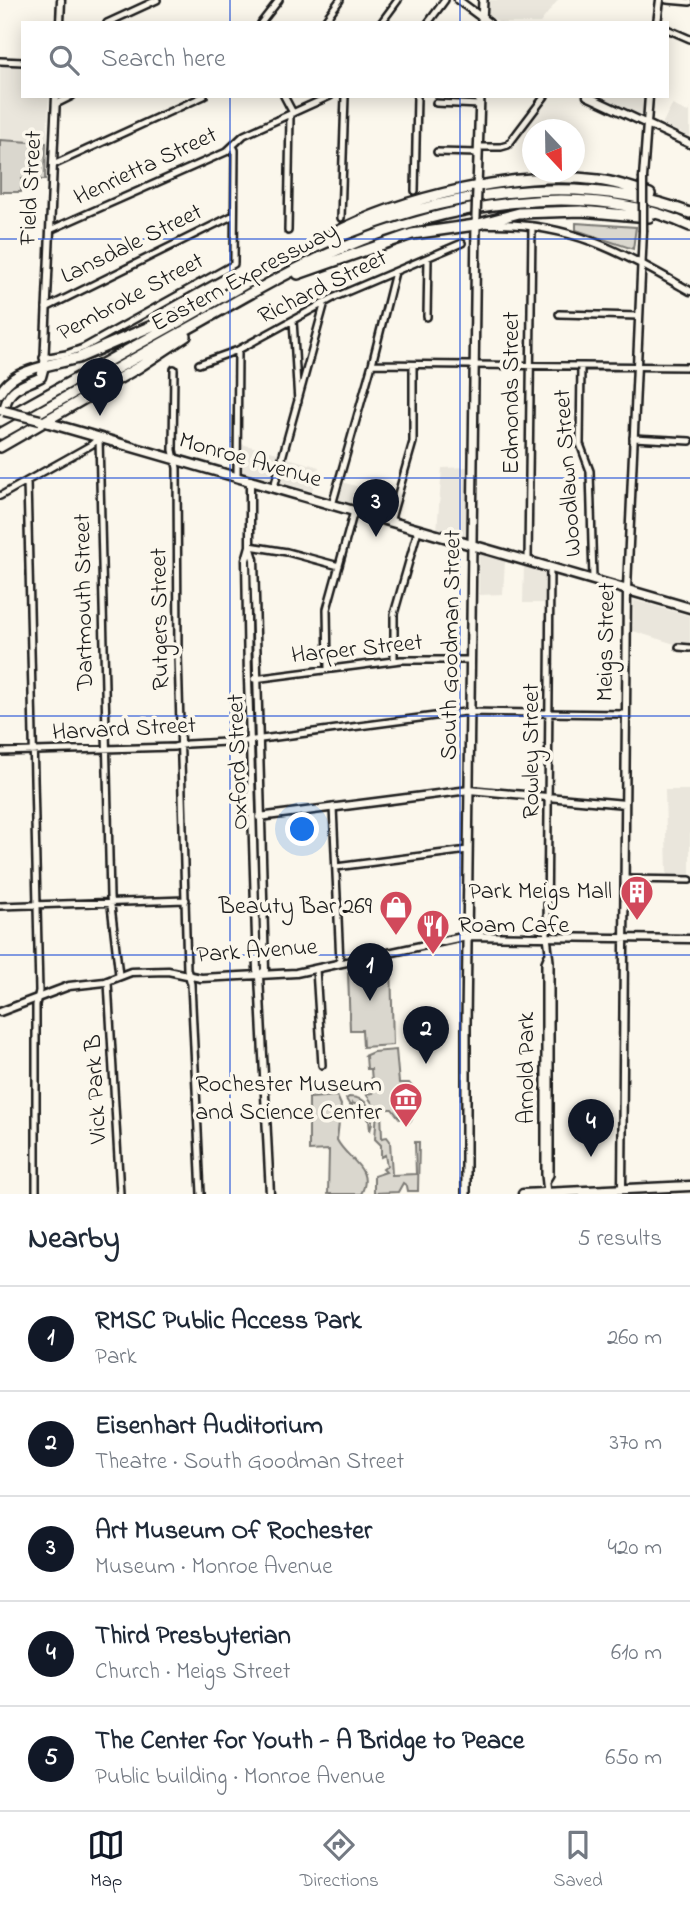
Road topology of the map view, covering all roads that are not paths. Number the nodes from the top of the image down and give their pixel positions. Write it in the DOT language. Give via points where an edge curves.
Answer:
graph roads {
  1 [pos="61,0"];
  2 [pos="157,0"];
  3 [pos="278,0"];
  4 [pos="340,0"];
  5 [pos="398,0"];
  6 [pos="445,0"];
  7 [pos="458,0"];
  8 [pos="483,0"];
  9 [pos="660,0"];
  10 [pos="667,0"];
  11 [pos="690,2"];
  12 [pos="60,21"];
  13 [pos="111,21"];
  14 [pos="262,21"];
  15 [pos="324,21"];
  16 [pos="382,21"];
  17 [pos="429,21"];
  18 [pos="484,21"];
  19 [pos="657,21"];
  20 [pos="669,30"];
  21 [pos="690,39"];
  22 [pos="0,61"];
  23 [pos="21,62"];
  24 [pos="200,98"];
  25 [pos="286,98"];
  26 [pos="326,98"];
  27 [pos="345,98"];
  28 [pos="417,98"];
  29 [pos="543,98"];
  30 [pos="591,98"];
  31 [pos="649,98"];
  32 [pos="56,100"];
  33 [pos="480,101"];
  34 [pos="436,103"];
  35 [pos="291,114"];
  36 [pos="647,124"];
  37 [pos="690,144"];
  38 [pos="233,146"];
  39 [pos="478,150"];
  40 [pos="437,152"];
  41 [pos="53,164"];
  42 [pos="477,188"];
  43 [pos="415,191"];
  44 [pos="690,211"];
  45 [pos="234,215"];
  46 [pos="341,218"];
  47 [pos="476,221"];
  48 [pos="532,226"];
  49 [pos="690,227"];
  50 [pos="50,230"];
  51 [pos="288,231"];
  52 [pos="463,243"];
  53 [pos="428,258"];
  54 [pos="642,264"];
  55 [pos="280,265"];
  56 [pos="395,272"];
  57 [pos="264,287"];
  58 [pos="690,291"];
  59 [pos="226,295"];
  60 [pos="325,302"];
  61 [pos="233,304"];
  62 [pos="46,307"];
  63 [pos="559,314"];
  64 [pos="639,316"];
  65 [pos="427,317"];
  66 [pos="293,320"];
  67 [pos="238,349"];
  68 [pos="44,362"];
  69 [pos="199,364"];
  70 [pos="372,364"];
  71 [pos="413,365"];
  72 [pos="474,365"];
  73 [pos="530,365"];
  74 [pos="581,366"];
  75 [pos="636,366"];
  76 [pos="690,367"];
  77 [pos="174,369"];
  78 [pos="0,393"];
  79 [pos="298,402"];
  80 [pos="2,410"];
  81 [pos="0,421"];
  82 [pos="42,421"];
  83 [pos="0,434"];
  84 [pos="99,438"];
  85 [pos="634,438"];
  86 [pos="690,440"];
  87 [pos="0,447"];
  88 [pos="175,459"];
  89 [pos="237,476"];
  90 [pos="250,480"];
  91 [pos="27,481"];
  92 [pos="274,487"];
  93 [pos="0,496"];
  94 [pos="332,505"];
  95 [pos="354,511"];
  96 [pos="390,522"];
  97 [pos="418,530"];
  98 [pos="473,545"];
  99 [pos="250,546"];
  100 [pos="528,560"];
  101 [pos="339,566"];
  102 [pos="551,567"];
  103 [pos="593,579"];
  104 [pos="627,589"];
  105 [pos="690,608"];
  106 [pos="679,647"];
  107 [pos="690,648"];
  108 [pos="394,660"];
  109 [pos="470,660"];
  110 [pos="328,669"];
  111 [pos="256,678"];
  112 [pos="248,680"];
  113 [pos="469,712"];
  114 [pos="550,712"];
  115 [pos="625,714"];
  116 [pos="258,739"];
  117 [pos="249,741"];
  118 [pos="180,746"];
  119 [pos="106,749"];
  120 [pos="0,752"];
  121 [pos="32,752"];
  122 [pos="469,790"];
  123 [pos="549,797"];
  124 [pos="625,804"];
  125 [pos="333,807"];
  126 [pos="252,817"];
  127 [pos="260,817"];
  128 [pos="468,850"];
  129 [pos="336,867"];
  130 [pos="625,878"];
  131 [pos="690,880"];
  132 [pos="186,900"];
  133 [pos="111,902"];
  134 [pos="37,905"];
  135 [pos="0,906"];
  136 [pos="467,936"];
  137 [pos="547,936"];
  138 [pos="625,938"];
  139 [pos="690,939"];
  140 [pos="340,963"];
  141 [pos="316,969"];
  142 [pos="119,975"];
  143 [pos="259,976"];
  144 [pos="189,977"];
  145 [pos="108,982"];
  146 [pos="38,997"];
  147 [pos="0,1012"];
  148 [pos="322,1065"];
  149 [pos="690,1186"];
  150 [pos="622,1189"];
  151 [pos="553,1193"];
  152 [pos="36,1194"];
  153 [pos="120,1194"];
  154 [pos="201,1194"];
  155 [pos="270,1194"];
  156 [pos="466,1194"];
  157 [pos="523,1194"];
  1 -- 12 [label="street"];
  2 -- 13 [label="street"];
  3 -- 14 [label="street"];
  4 -- 15 [label="street"];
  5 -- 16 [label="street"];
  6 -- 17 [label="street"];
  7 -- 18 [label="street"];
  8 -- 18 [label="main road"];
  9 -- 19 [label="street"];
  10 -- 11 [label="street"];
  20 -- 21 [label="street"];
  22 -- 23 [label="street"];
  24 -- 41 [label="street"];
  25 -- 35 [label="street"];
  26 -- 35 [label="street, Henrietta Street"];
  27 -- 46 [label="street"];
  28 -- 43 [label="street"];
  29 -- 39 [label="street" via="508,145"];
  30 -- 36 [label="street"];
  31 -- 36 [label="street, Meigs Street"];
  32 -- 41 [label="street, Field Street"];
  33 -- 34 [label="street"];
  33 -- 39 [label="main road, South Goodman Street"];
  35 -- 38 [label="street, Henrietta Street" via="244,135"];
  35 -- 51 [label="street"];
  36 -- 37 [label="street"];
  36 -- 54 [label="street, Meigs Street, bridge"];
  38 -- 45 [label="street"];
  38 -- 50 [label="street, Henrietta Street"];
  39 -- 40 [label="street"];
  39 -- 42 [label="main road, South Goodman Street"];
  41 -- 50 [label="street, Field Street"];
  42 -- 44 [label="highway" via="598,180 651,194"];
  42 -- 47 [label="main road, South Goodman Street, bridge"];
  42 -- 55 [label="highway" via="376,213"];
  44 -- 55 [label="highway, Eastern Expressway" via="606,191 501,194 391,218"];
  45 -- 62 [label="street, Lansdale Street"];
  45 -- 68 [label="street, Pembroke Street" via="234,264 80,349"];
  47 -- 48 [label="street"];
  47 -- 49 [label="highway" via="569,210 632,214"];
  47 -- 57 [label="highway" via="412,234"];
  47 -- 72 [label="main road, South Goodman Street"];
  48 -- 54 [label="street" via="574,234"];
  48 -- 73 [label="street, Edmonds Street"];
  49 -- 57 [label="highway, Eastern Expressway" via="646,210 604,202 543,201 483,208 374,236"];
  50 -- 62 [label="street, Field Street"];
  52 -- 53 [label="street, Richard Street"];
  53 -- 56 [label="street, Richard Street"];
  53 -- 65 [label="street"];
  54 -- 58 [label="street"];
  54 -- 64 [label="street, Meigs Street"];
  55 -- 59 [label="highway, Eastern Expressway"];
  56 -- 60 [label="street, Richard Street"];
  56 -- 70 [label="street"];
  57 -- 61 [label="highway, Eastern Expressway"];
  59 -- 68 [label="highway" via="78,358"];
  59 -- 81 [label="highway, Eastern Expressway"];
  60 -- 66 [label="street, Richard Street"];
  60 -- 79 [label="street"];
  61 -- 82 [label="highway" via="148,362"];
  61 -- 83 [label="highway, Eastern Expressway"];
  62 -- 68 [label="street, Field Street"];
  63 -- 64 [label="street"];
  64 -- 75 [label="street, Meigs Street"];
  66 -- 67 [label="street, Richard Street"];
  66 -- 79 [label="street"];
  67 -- 69 [label="street, Richard Street"];
  67 -- 89 [label="street"];
  68 -- 78 [label="main road" via="18,374"];
  68 -- 80 [label="main road" via="43,374 8,396"];
  70 -- 71 [label="street"];
  70 -- 94 [label="street"];
  71 -- 72 [label="street"];
  71 -- 96 [label="street" via="413,446"];
  72 -- 73 [label="street"];
  72 -- 98 [label="main road, South Goodman Street"];
  73 -- 74 [label="street"];
  73 -- 100 [label="street, Edmonds Street"];
  74 -- 75 [label="street"];
  74 -- 103 [label="street, Woodlawn Street" via="580,444 590,471"];
  75 -- 76 [label="street"];
  75 -- 85 [label="street, Meigs Street"];
  77 -- 88 [label="street, Rutgers Street"];
  79 -- 92 [label="street"];
  80 -- 82 [label="main road, Monroe Avenue, bridge"];
  82 -- 84 [label="main road, Monroe Avenue"];
  82 -- 87 [label="highway"];
  84 -- 88 [label="main road, Monroe Avenue"];
  84 -- 91 [label="street"];
  84 -- 119 [label="street, Dartmouth Street"];
  85 -- 86 [label="street"];
  85 -- 104 [label="street, Meigs Street"];
  88 -- 89 [label="main road, Monroe Avenue"];
  88 -- 118 [label="street, Rutgers Street"];
  89 -- 90 [label="main road, Monroe Avenue"];
  90 -- 92 [label="main road, Monroe Avenue"];
  90 -- 99 [label="street, Oxford Street"];
  91 -- 93 [label="street"];
  91 -- 121 [label="street"];
  92 -- 94 [label="main road, Monroe Avenue"];
  94 -- 95 [label="main road, Monroe Avenue"];
  95 -- 96 [label="main road, Monroe Avenue"];
  95 -- 101 [label="street"];
  96 -- 97 [label="main road, Monroe Avenue"];
  97 -- 98 [label="main road, Monroe Avenue"];
  97 -- 108 [label="street" via="394,614"];
  98 -- 100 [label="main road, Monroe Avenue"];
  98 -- 109 [label="main road, South Goodman Street"];
  99 -- 101 [label="street"];
  99 -- 111 [label="street, Oxford Street"];
  99 -- 112 [label="street, Oxford Street" via="246,560"];
  100 -- 102 [label="main road, Monroe Avenue"];
  101 -- 110 [label="street" via="327,609"];
  102 -- 103 [label="main road, Monroe Avenue"];
  102 -- 114 [label="street, Rowley Street"];
  103 -- 104 [label="main road, Monroe Avenue"];
  104 -- 105 [label="main road, Monroe Avenue"];
  104 -- 115 [label="street, Meigs Street"];
  106 -- 107 [label="street"];
  108 -- 109 [label="street, Harper Street"];
  108 -- 110 [label="street, Harper Street"];
  109 -- 113 [label="main road, South Goodman Street"];
  110 -- 111 [label="street, Harper Street"];
  111 -- 112 [label="street, Harper Street"];
  111 -- 116 [label="street, Oxford Street"];
  112 -- 117 [label="street, Oxford Street"];
  113 -- 114 [label="street, Harvard Street"];
  113 -- 116 [label="street, Harvard Street"];
  113 -- 122 [label="main road, South Goodman Street"];
  114 -- 115 [label="street, Harvard Street"];
  114 -- 123 [label="street, Rowley Street"];
  115 -- 124 [label="street, Meigs Street"];
  116 -- 117 [label="street, Harvard Street"];
  116 -- 127 [label="street, Oxford Street"];
  117 -- 118 [label="street, Harvard Street"];
  117 -- 126 [label="street, Oxford Street"];
  118 -- 119 [label="street, Harvard Street"];
  118 -- 132 [label="street, Rutgers Street"];
  119 -- 121 [label="street, Harvard Street"];
  119 -- 133 [label="street, Dartmouth Street"];
  120 -- 121 [label="street, Harvard Street"];
  121 -- 134 [label="street"];
  122 -- 123 [label="street"];
  122 -- 125 [label="street"];
  122 -- 128 [label="main road, South Goodman Street"];
  123 -- 124 [label="street"];
  123 -- 137 [label="street, Rowley Street"];
  124 -- 130 [label="street, Meigs Street"];
  125 -- 127 [label="street"];
  125 -- 129 [label="street"];
  126 -- 127 [label="street"];
  126 -- 143 [label="street, Oxford Street"];
  127 -- 143 [label="street, Oxford Street" via="265,970"];
  128 -- 129 [label="street"];
  128 -- 136 [label="main road, South Goodman Street"];
  129 -- 140 [label="street"];
  130 -- 131 [label="street"];
  130 -- 138 [label="street, Meigs Street"];
  132 -- 133 [label="street"];
  132 -- 144 [label="street, Rutgers Street"];
  133 -- 134 [label="street"];
  133 -- 142 [label="street, Dartmouth Street"];
  134 -- 135 [label="street"];
  134 -- 146 [label="street"];
  136 -- 137 [label="street, Park Avenue"];
  136 -- 140 [label="street, Park Avenue"];
  136 -- 156 [label="main road, South Goodman Street"];
  137 -- 138 [label="street, Park Avenue"];
  137 -- 151 [label="street, Arnold Park" via="545,1175"];
  138 -- 139 [label="street, Park Avenue"];
  138 -- 150 [label="street, Meigs Street"];
  140 -- 141 [label="street, Park Avenue"];
  141 -- 143 [label="street, Park Avenue"];
  141 -- 148 [label="street"];
  142 -- 144 [label="street, Park Avenue" via="165,971"];
  142 -- 145 [label="street, Park Avenue"];
  143 -- 144 [label="street, Park Avenue"];
  143 -- 155 [label="street, Oxford Street"];
  144 -- 154 [label="street, Rutgers Street"];
  145 -- 146 [label="street, Park Avenue" via="72,985"];
  145 -- 153 [label="street, Vick Park B"];
  146 -- 147 [label="street, Park Avenue"];
  146 -- 152 [label="street"];
  149 -- 150 [label="main road"];
  150 -- 151 [label="main road"];
  151 -- 157 [label="main road"];
}
